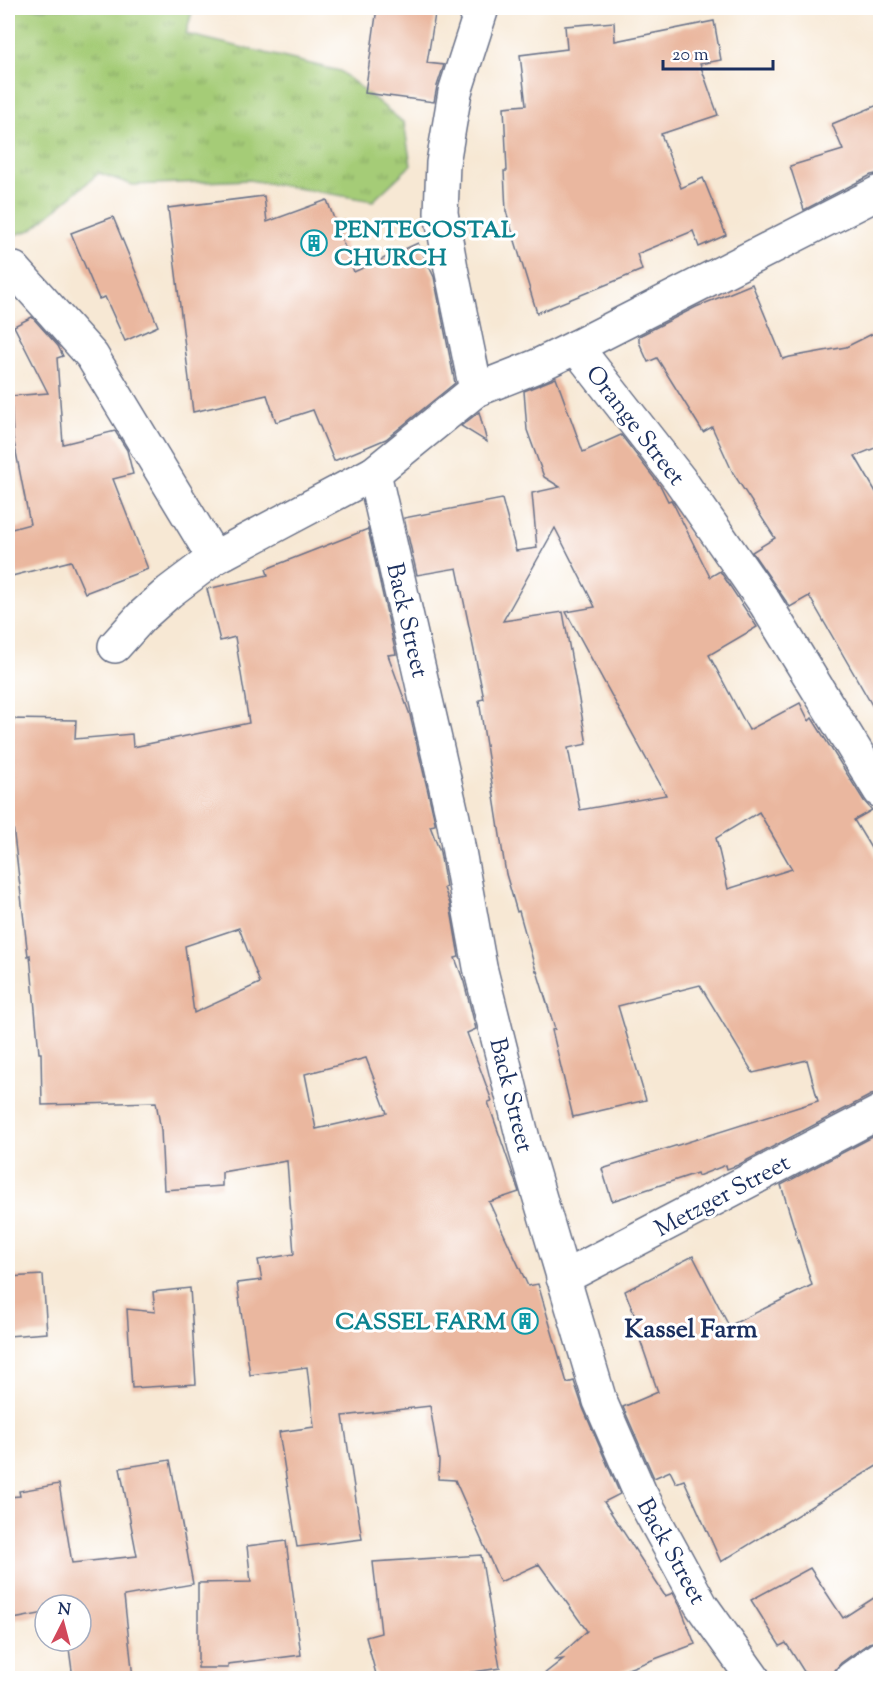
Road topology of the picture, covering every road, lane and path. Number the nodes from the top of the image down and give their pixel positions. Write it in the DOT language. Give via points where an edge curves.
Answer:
graph roads {
  1 [pos="482,8"];
  2 [pos="880,192"];
  3 [pos="14,269"];
  4 [pos="576,347"];
  5 [pos="476,390"];
  6 [pos="374,473"];
  7 [pos="214,558"];
  8 [pos="115,646"];
  9 [pos="880,791"];
  10 [pos="880,1112"];
  11 [pos="563,1278"];
  12 [pos="880,1658"];
  13 [pos="753,1678"];
  14 [pos="852,1678"];
  1 -- 5 [label="street" via="455,92 443,163 441,213"];
  2 -- 4 [label="street, Orange Street"];
  3 -- 7 [label="street" via="92,356"];
  4 -- 5 [label="street"];
  4 -- 9 [label="street, Orange Street" via="680,480 765,603"];
  5 -- 6 [label="street"];
  6 -- 7 [label="street"];
  6 -- 11 [label="street, Back Street" via="453,818 480,967 526,1151"];
  7 -- 8 [label="street" via="148,610"];
  10 -- 11 [label="street, Metzger Street"];
  11 -- 13 [label="street, Back Street" via="600,1401 640,1493 701,1605"];
  12 -- 14 [label="street"];
}
